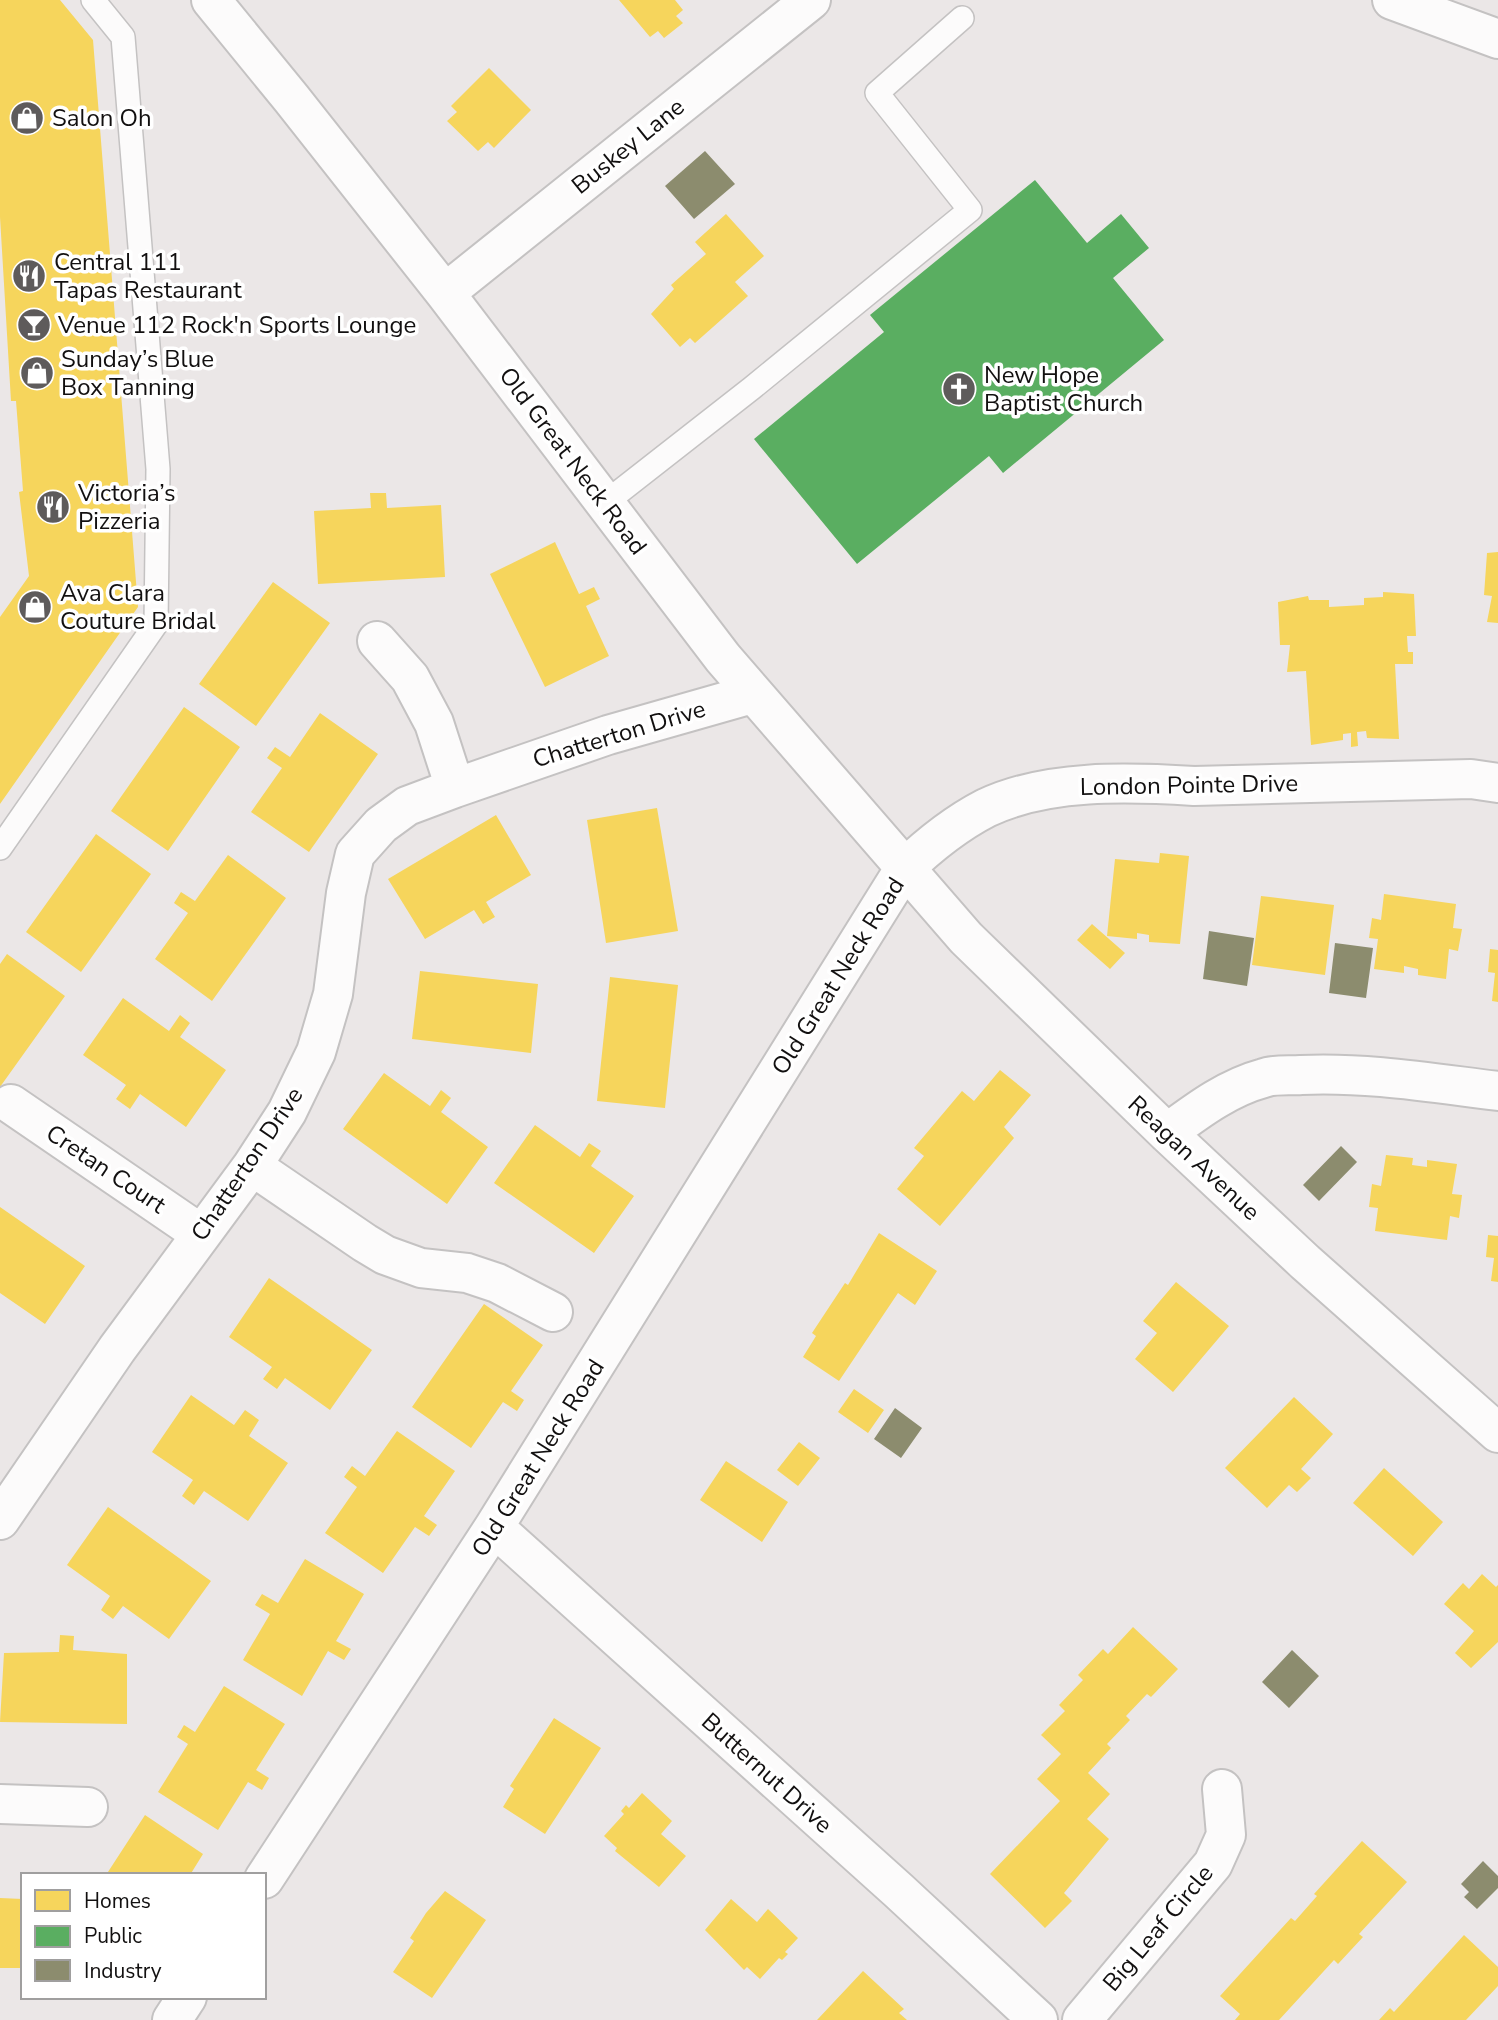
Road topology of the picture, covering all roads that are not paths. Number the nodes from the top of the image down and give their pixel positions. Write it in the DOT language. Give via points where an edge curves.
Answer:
graph roads {
  1 [pos="93,0"];
  2 [pos="211,0"];
  3 [pos="811,0"];
  4 [pos="1392,0"];
  5 [pos="962,18"];
  6 [pos="1498,39"];
  7 [pos="446,293"];
  8 [pos="605,503"];
  9 [pos="377,641"];
  10 [pos="752,694"];
  11 [pos="1498,783"];
  12 [pos="454,788"];
  13 [pos="0,848"];
  14 [pos="904,869"];
  15 [pos="1498,1091"];
  16 [pos="11,1104"];
  17 [pos="1167,1133"];
  18 [pos="252,1166"];
  19 [pos="201,1234"];
  20 [pos="552,1311"];
  21 [pos="1498,1433"];
  22 [pos="0,1520"];
  23 [pos="494,1527"];
  24 [pos="1222,1789"];
  25 [pos="0,1804"];
  26 [pos="88,1807"];
  27 [pos="266,1876"];
  28 [pos="186,1999"];
  29 [pos="172,2020"];
  30 [pos="1038,2020"];
  31 [pos="1082,2020"];
  1 -- 13 [label="lane" via="122,37 158,470 156,624"];
  2 -- 7 [label="street, Old Great Neck Road"];
  3 -- 7 [label="street, Buskey Lane"];
  4 -- 6 [label="street"];
  5 -- 8 [label="lane" via="877,93 970,210"];
  7 -- 8 [label="street, Old Great Neck Road"];
  8 -- 10 [label="street, Old Great Neck Road"];
  9 -- 12 [label="street" via="416,689 433,723"];
  10 -- 12 [label="street, Chatterton Drive" via="608,735"];
  10 -- 14 [label="street, Old Great Neck Road"];
  11 -- 14 [label="street, London Pointe Drive" via="1471,779 1076,786 1031,793 987,808 938,837"];
  12 -- 18 [label="street, Chatterton Drive" via="407,806 381,825 355,854 333,994 316,1052 287,1112"];
  14 -- 17 [label="street, Reagan Avenue" via="966,938"];
  14 -- 23 [label="street, Old Great Neck Road"];
  15 -- 17 [label="street" via="1347,1074 1267,1077 1206,1104"];
  16 -- 19 [label="street, Cretan Court"];
  17 -- 21 [label="street, Reagan Avenue"];
  18 -- 19 [label="street, Chatterton Drive"];
  18 -- 20 [label="street" via="385,1255 421,1268 467,1273 497,1283"];
  19 -- 22 [label="street, Chatterton Drive"];
  23 -- 27 [label="street, Old Great Neck Road"];
  23 -- 30 [label="street, Butternut Drive"];
  24 -- 31 [label="street, Big Leaf Circle" via="1226,1835 1213,1864"];
  25 -- 26 [label="street"];
  28 -- 29 [label="street"];
}
